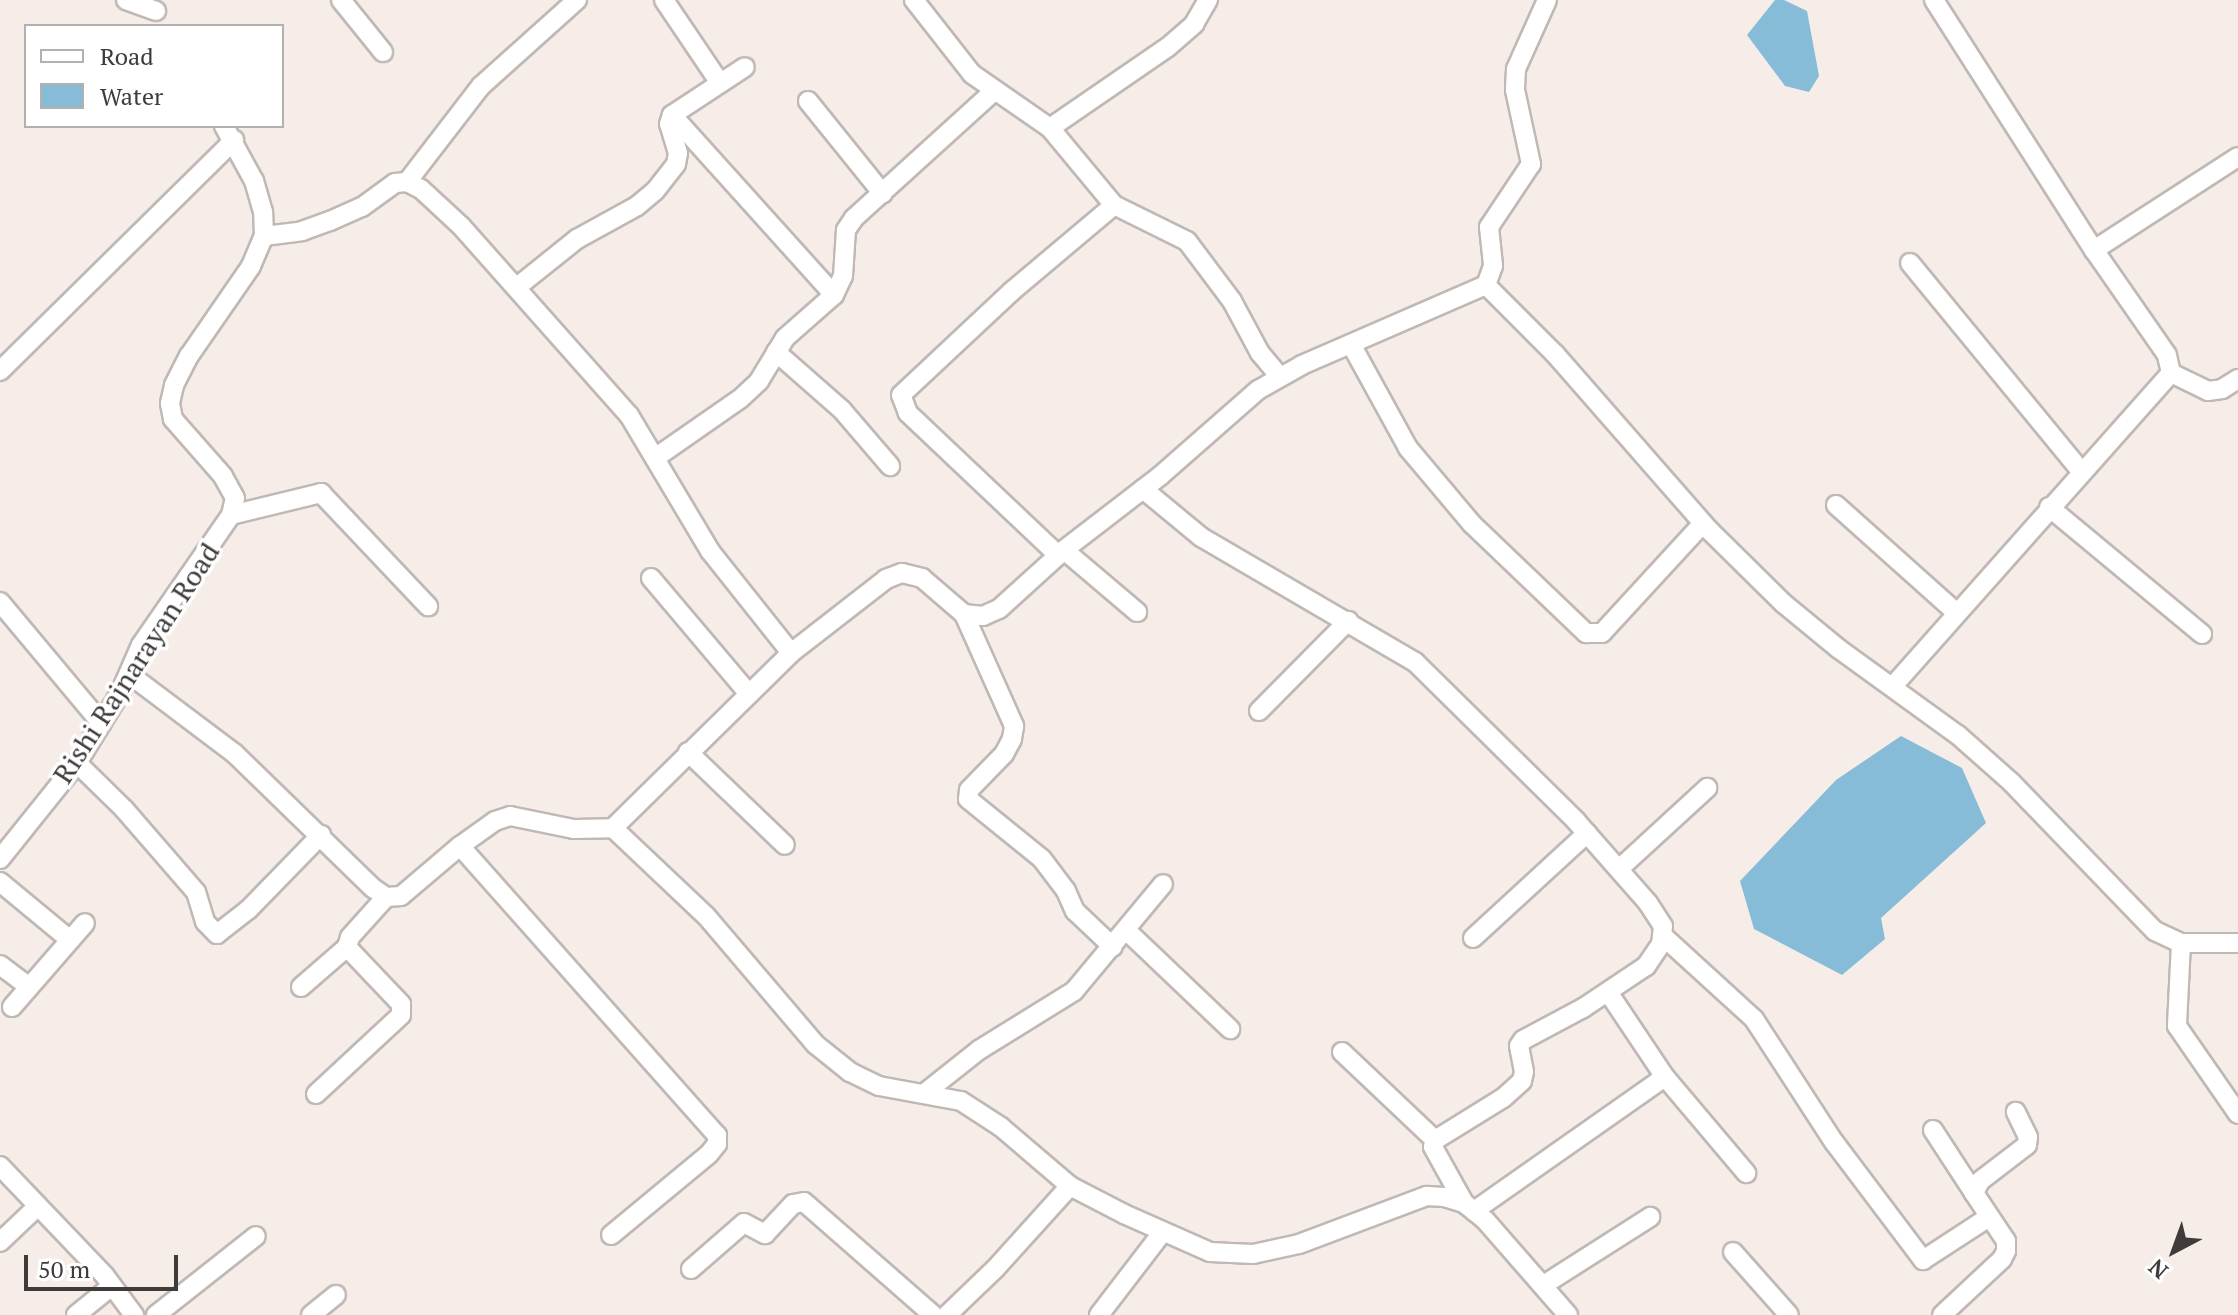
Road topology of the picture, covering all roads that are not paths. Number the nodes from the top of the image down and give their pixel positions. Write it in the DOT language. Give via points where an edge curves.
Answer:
graph roads {
  1 [pos="126,0"];
  2 [pos="341,0"];
  3 [pos="577,0"];
  4 [pos="664,0"];
  5 [pos="914,0"];
  6 [pos="1208,0"];
  7 [pos="1547,0"];
  8 [pos="1934,0"];
  9 [pos="157,12"];
  10 [pos="383,52"];
  11 [pos="745,67"];
  12 [pos="720,83"];
  13 [pos="994,91"];
  14 [pos="808,101"];
  15 [pos="672,115"];
  16 [pos="1050,128"];
  17 [pos="229,133"];
  18 [pos="2238,157"];
  19 [pos="407,182"];
  20 [pos="883,194"];
  21 [pos="1114,205"];
  22 [pos="264,236"];
  23 [pos="2094,250"];
  24 [pos="1910,263"];
  25 [pos="1486,285"];
  26 [pos="517,287"];
  27 [pos="834,295"];
  28 [pos="1352,346"];
  29 [pos="776,352"];
  30 [pos="2,364"];
  31 [pos="2171,373"];
  32 [pos="1280,377"];
  33 [pos="2238,379"];
  34 [pos="655,458"];
  35 [pos="890,466"];
  36 [pos="2081,471"];
  37 [pos="1143,489"];
  38 [pos="1836,505"];
  39 [pos="2049,507"];
  40 [pos="231,515"];
  41 [pos="1703,523"];
  42 [pos="1061,553"];
  43 [pos="651,578"];
  44 [pos="0,602"];
  45 [pos="428,606"];
  46 [pos="1137,612"];
  47 [pos="1957,613"];
  48 [pos="964,614"];
  49 [pos="1348,621"];
  50 [pos="2202,634"];
  51 [pos="791,653"];
  52 [pos="129,674"];
  53 [pos="1893,686"];
  54 [pos="749,694"];
  55 [pos="1259,711"];
  56 [pos="101,723"];
  57 [pos="688,752"];
  58 [pos="77,763"];
  59 [pos="1707,788"];
  60 [pos="613,828"];
  61 [pos="1587,833"];
  62 [pos="321,835"];
  63 [pos="785,845"];
  64 [pos="460,846"];
  65 [pos="3,848"];
  66 [pos="1619,869"];
  67 [pos="0,882"];
  68 [pos="1163,884"];
  69 [pos="386,897"];
  70 [pos="85,923"];
  71 [pos="1126,930"];
  72 [pos="1663,936"];
  73 [pos="1473,938"];
  74 [pos="70,940"];
  75 [pos="2181,943"];
  76 [pos="2238,943"];
  77 [pos="347,947"];
  78 [pos="1113,947"];
  79 [pos="0,965"];
  80 [pos="29,987"];
  81 [pos="301,987"];
  82 [pos="1608,992"];
  83 [pos="12,1007"];
  84 [pos="1230,1029"];
  85 [pos="1342,1052"];
  86 [pos="1665,1077"];
  87 [pos="926,1092"];
  88 [pos="316,1094"];
  89 [pos="2016,1112"];
  90 [pos="2238,1114"];
  91 [pos="1933,1130"];
  92 [pos="1435,1140"];
  93 [pos="0,1166"];
  94 [pos="1746,1173"];
  95 [pos="1070,1186"];
  96 [pos="1974,1193"];
  97 [pos="38,1206"];
  98 [pos="1469,1207"];
  99 [pos="1650,1217"];
  100 [pos="1989,1217"];
  101 [pos="1162,1233"];
  102 [pos="611,1235"];
  103 [pos="256,1236"];
  104 [pos="0,1242"];
  105 [pos="1733,1252"];
  106 [pos="691,1269"];
  107 [pos="1545,1284"];
  108 [pos="112,1286"];
  109 [pos="336,1295"];
  110 [pos="76,1315"];
  111 [pos="134,1315"];
  112 [pos="156,1315"];
  113 [pos="311,1315"];
  114 [pos="933,1315"];
  115 [pos="947,1315"];
  116 [pos="1099,1315"];
  117 [pos="1568,1315"];
  118 [pos="1789,1315"];
  119 [pos="1942,1315"];
  1 -- 9 [label="street"];
  2 -- 10 [label="street"];
  3 -- 19 [label="street" via="481,86"];
  4 -- 12 [label="street"];
  5 -- 13 [label="street" via="972,74"];
  6 -- 16 [label="street" via="1194,24 1168,47"];
  7 -- 25 [label="street" via="1516,69 1515,90 1531,164 1489,227 1493,266"];
  8 -- 23 [label="street"];
  11 -- 12 [label="street"];
  12 -- 15 [label="street"];
  13 -- 16 [label="street"];
  13 -- 20 [label="street"];
  14 -- 20 [label="street"];
  15 -- 26 [label="street" via="676,164 655,191 577,239"];
  15 -- 27 [label="street"];
  16 -- 21 [label="street"];
  17 -- 22 [label="street" via="254,181"];
  17 -- 30 [label="street"];
  18 -- 23 [label="street"];
  19 -- 22 [label="street" via="395,183 362,207 330,221"];
  19 -- 26 [label="street" via="437,203"];
  20 -- 27 [label="street" via="846,230 843,276"];
  21 -- 32 [label="street" via="1173,231 1198,252"];
  21 -- 42 [label="street" via="901,395 908,413"];
  22 -- 40 [label="street, Rishi Rajnarayan Road" via="251,266 189,356 170,403 173,419 223,476 235,498"];
  23 -- 31 [label="street" via="2167,355"];
  24 -- 36 [label="street"];
  25 -- 28 [label="street"];
  25 -- 41 [label="street" via="1555,354"];
  26 -- 34 [label="street" via="629,415"];
  27 -- 29 [label="street"];
  28 -- 32 [label="street"];
  28 -- 41 [label="street" via="1408,448 1472,524 1586,633 1602,633"];
  29 -- 34 [label="street" via="759,381 740,399"];
  29 -- 35 [label="street" via="842,410"];
  31 -- 33 [label="street" via="2208,391"];
  31 -- 36 [label="street"];
  32 -- 37 [label="street"];
  34 -- 51 [label="street" via="710,551"];
  36 -- 39 [label="street"];
  37 -- 42 [label="street"];
  37 -- 49 [label="street" via="1201,537"];
  38 -- 47 [label="street"];
  39 -- 47 [label="street"];
  39 -- 50 [label="street"];
  40 -- 45 [label="street" via="321,493"];
  40 -- 52 [label="street, Rishi Rajnarayan Road" via="141,645"];
  41 -- 53 [label="street" via="1783,603"];
  42 -- 46 [label="street"];
  42 -- 48 [label="street" via="999,609 983,616"];
  43 -- 54 [label="street"];
  44 -- 56 [label="street"];
  47 -- 53 [label="street"];
  48 -- 51 [label="street" via="922,578 894,574"];
  48 -- 78 [label="street" via="1014,726 1004,754 969,790 968,799 1042,859 1075,911"];
  49 -- 55 [label="street"];
  49 -- 61 [label="street" via="1443,686"];
  51 -- 54 [label="street"];
  52 -- 56 [label="street, Rishi Rajnarayan Road"];
  52 -- 62 [label="street" via="234,753"];
  53 -- 75 [label="street" via="2011,782 2155,931"];
  54 -- 57 [label="street"];
  56 -- 58 [label="street, Rishi Rajnarayan Road"];
  57 -- 60 [label="street"];
  57 -- 63 [label="street"];
  58 -- 62 [label="street" via="196,892 205,922 217,934"];
  58 -- 65 [label="street, Rishi Rajnarayan Road"];
  59 -- 66 [label="street"];
  60 -- 64 [label="street" via="574,829 510,816"];
  60 -- 87 [label="street" via="707,917 815,1044 864,1081"];
  61 -- 66 [label="street"];
  61 -- 73 [label="street"];
  62 -- 69 [label="street"];
  64 -- 69 [label="street" via="401,896"];
  64 -- 102 [label="street" via="717,1135 709,1154"];
  66 -- 72 [label="street" via="1648,903 1663,926"];
  67 -- 74 [label="street"];
  68 -- 71 [label="street"];
  69 -- 77 [label="street"];
  70 -- 74 [label="street"];
  71 -- 78 [label="street"];
  71 -- 84 [label="street"];
  72 -- 82 [label="street" via="1646,966"];
  72 -- 100 [label="street" via="1754,1019 1834,1142 1923,1260"];
  74 -- 80 [label="street"];
  75 -- 76 [label="street"];
  75 -- 90 [label="street" via="2177,1026"];
  77 -- 81 [label="street"];
  77 -- 88 [label="street" via="402,1010"];
  78 -- 87 [label="street" via="1074,991 979,1050"];
  79 -- 80 [label="street"];
  80 -- 83 [label="street"];
  82 -- 86 [label="street"];
  82 -- 92 [label="street" via="1523,1040 1522,1081"];
  85 -- 92 [label="street"];
  86 -- 94 [label="street"];
  86 -- 98 [label="street"];
  87 -- 95 [label="street" via="975,1109"];
  89 -- 96 [label="street" via="2027,1145 1980,1181"];
  91 -- 96 [label="street"];
  92 -- 98 [label="street" via="1433,1147"];
  93 -- 97 [label="street"];
  95 -- 101 [label="street"];
  95 -- 115 [label="street"];
  96 -- 100 [label="street"];
  97 -- 104 [label="street"];
  97 -- 108 [label="street"];
  98 -- 101 [label="street" via="1427,1196 1299,1244 1253,1254 1210,1252"];
  98 -- 107 [label="street"];
  99 -- 107 [label="street"];
  100 -- 119 [label="street" via="2006,1241 2006,1251"];
  101 -- 116 [label="street"];
  103 -- 112 [label="street"];
  105 -- 118 [label="street"];
  106 -- 114 [label="street" via="744,1223 765,1234 793,1204 804,1202"];
  107 -- 117 [label="street"];
  108 -- 110 [label="street"];
  108 -- 111 [label="street"];
  109 -- 113 [label="street"];
}
